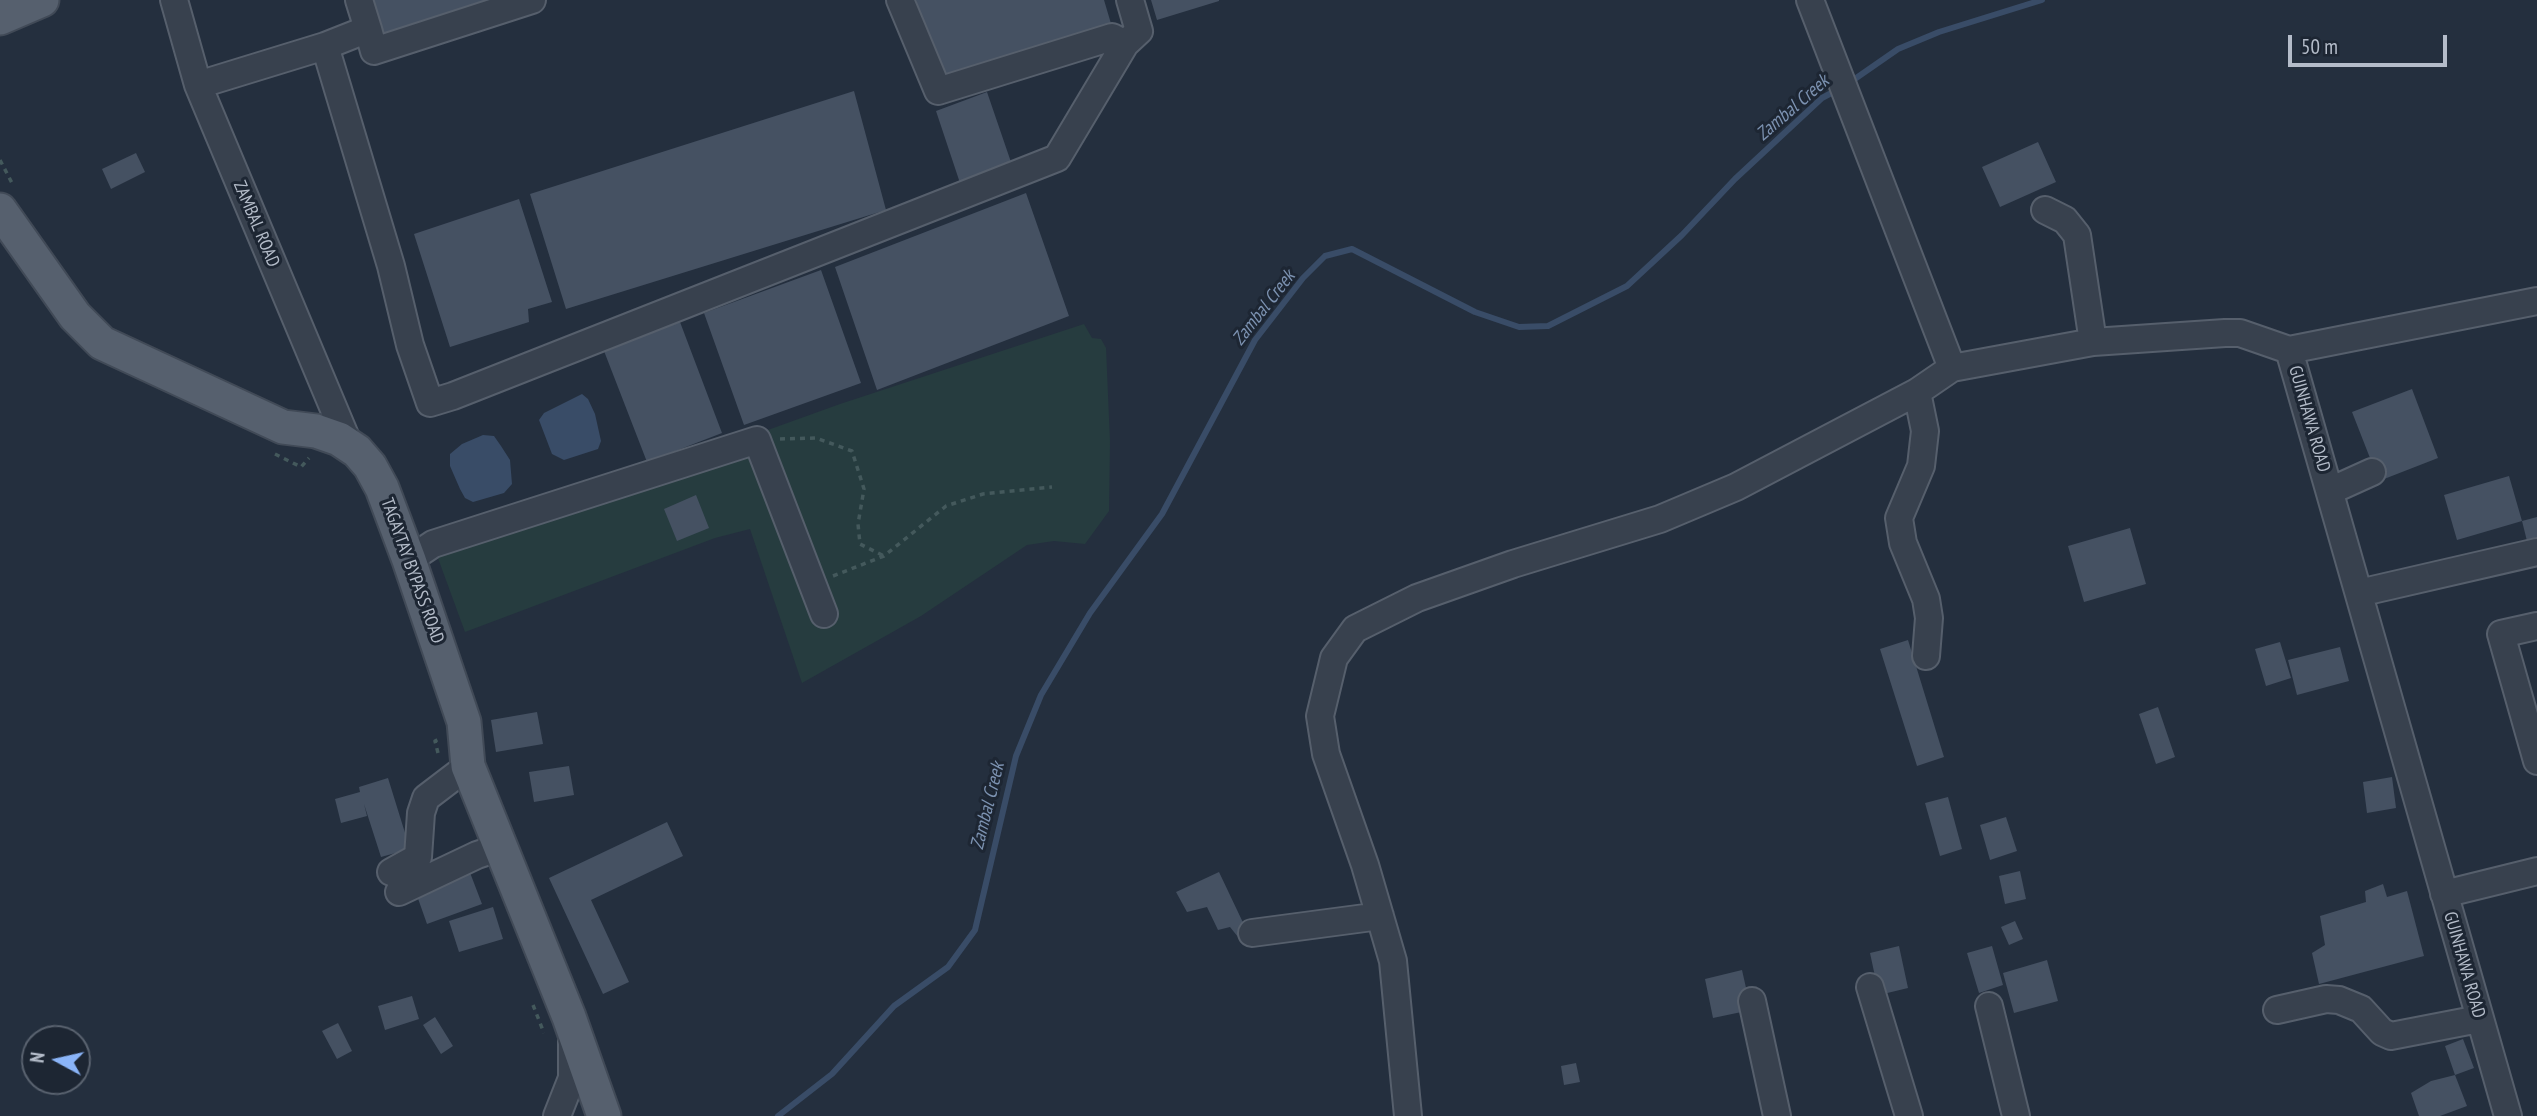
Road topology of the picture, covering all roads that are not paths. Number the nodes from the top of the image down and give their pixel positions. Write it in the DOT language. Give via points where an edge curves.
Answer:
graph roads {
  1 [pos="41,0"];
  2 [pos="174,0"];
  3 [pos="359,0"];
  4 [pos="532,0"];
  5 [pos="900,0"];
  6 [pos="1130,0"];
  7 [pos="1810,0"];
  8 [pos="0,18"];
  9 [pos="368,29"];
  10 [pos="1125,44"];
  11 [pos="325,46"];
  12 [pos="198,85"];
  13 [pos="7,199"];
  14 [pos="2045,210"];
  15 [pos="2537,301"];
  16 [pos="2093,342"];
  17 [pos="2289,350"];
  18 [pos="1952,368"];
  19 [pos="1917,392"];
  20 [pos="349,445"];
  21 [pos="2372,472"];
  22 [pos="2330,491"];
  23 [pos="2537,552"];
  24 [pos="409,560"];
  25 [pos="2359,593"];
  26 [pos="824,614"];
  27 [pos="2537,626"];
  28 [pos="1926,656"];
  29 [pos="2536,756"];
  30 [pos="468,766"];
  31 [pos="501,847"];
  32 [pos="2537,871"];
  33 [pos="2444,894"];
  34 [pos="1380,916"];
  35 [pos="1252,933"];
  36 [pos="1870,987"];
  37 [pos="1752,1001"];
  38 [pos="1989,1006"];
  39 [pos="2277,1010"];
  40 [pos="569,1017"];
  41 [pos="2479,1019"];
  42 [pos="556,1116"];
  43 [pos="604,1116"];
  44 [pos="1408,1116"];
  45 [pos="1777,1116"];
  46 [pos="1909,1116"];
  47 [pos="2016,1116"];
  48 [pos="2508,1116"];
  1 -- 8 [label="main road"];
  2 -- 12 [label="street, ZAMBAL ROAD"];
  3 -- 9 [label="street"];
  4 -- 9 [label="street" via="374,51"];
  5 -- 10 [label="street" via="937,91 1112,37"];
  6 -- 10 [label="street" via="1139,31"];
  7 -- 18 [label="street"];
  9 -- 11 [label="street"];
  10 -- 11 [label="street" via="1057,158 430,403"];
  11 -- 12 [label="street"];
  12 -- 20 [label="street, ZAMBAL ROAD"];
  13 -- 20 [label="main road, TAGAYTAY BYPASS ROAD" via="66,304 102,342 283,427 316,431"];
  14 -- 16 [label="street" via="2065,220 2077,235"];
  15 -- 17 [label="street"];
  16 -- 17 [label="street, GUINHAWA ROAD" via="2240,333"];
  16 -- 18 [label="street, GUINHAWA ROAD"];
  17 -- 22 [label="street, GUINHAWA ROAD"];
  18 -- 19 [label="street"];
  19 -- 28 [label="street" via="1924,446 1921,466 1899,518 1902,542 1926,599"];
  19 -- 34 [label="street" via="1736,487 1660,519 1418,597 1355,629 1335,658 1320,716 1326,754"];
  20 -- 24 [label="main road, TAGAYTAY BYPASS ROAD" via="375,474"];
  21 -- 22 [label="street"];
  22 -- 25 [label="street, GUINHAWA ROAD"];
  23 -- 25 [label="street"];
  24 -- 26 [label="street" via="433,544 757,440"];
  24 -- 30 [label="main road, TAGAYTAY BYPASS ROAD" via="464,722"];
  25 -- 33 [label="street, GUINHAWA ROAD"];
  27 -- 29 [label="street" via="2501,634"];
  30 -- 31 [label="main road, TAGAYTAY BYPASS ROAD"];
  30 -- 31 [label="street" via="426,798 418,857 395,882"];
  31 -- 40 [label="main road, TAGAYTAY BYPASS ROAD"];
  32 -- 33 [label="street"];
  33 -- 41 [label="street, GUINHAWA ROAD"];
  34 -- 35 [label="street"];
  34 -- 44 [label="street" via="1393,961"];
  36 -- 46 [label="street"];
  37 -- 45 [label="street"];
  38 -- 47 [label="street"];
  39 -- 41 [label="street" via="2339,1000 2361,1009 2391,1036"];
  40 -- 42 [label="street" via="572,1078"];
  40 -- 43 [label="main road, TAGAYTAY BYPASS ROAD"];
  41 -- 48 [label="street, GUINHAWA ROAD"];
}
